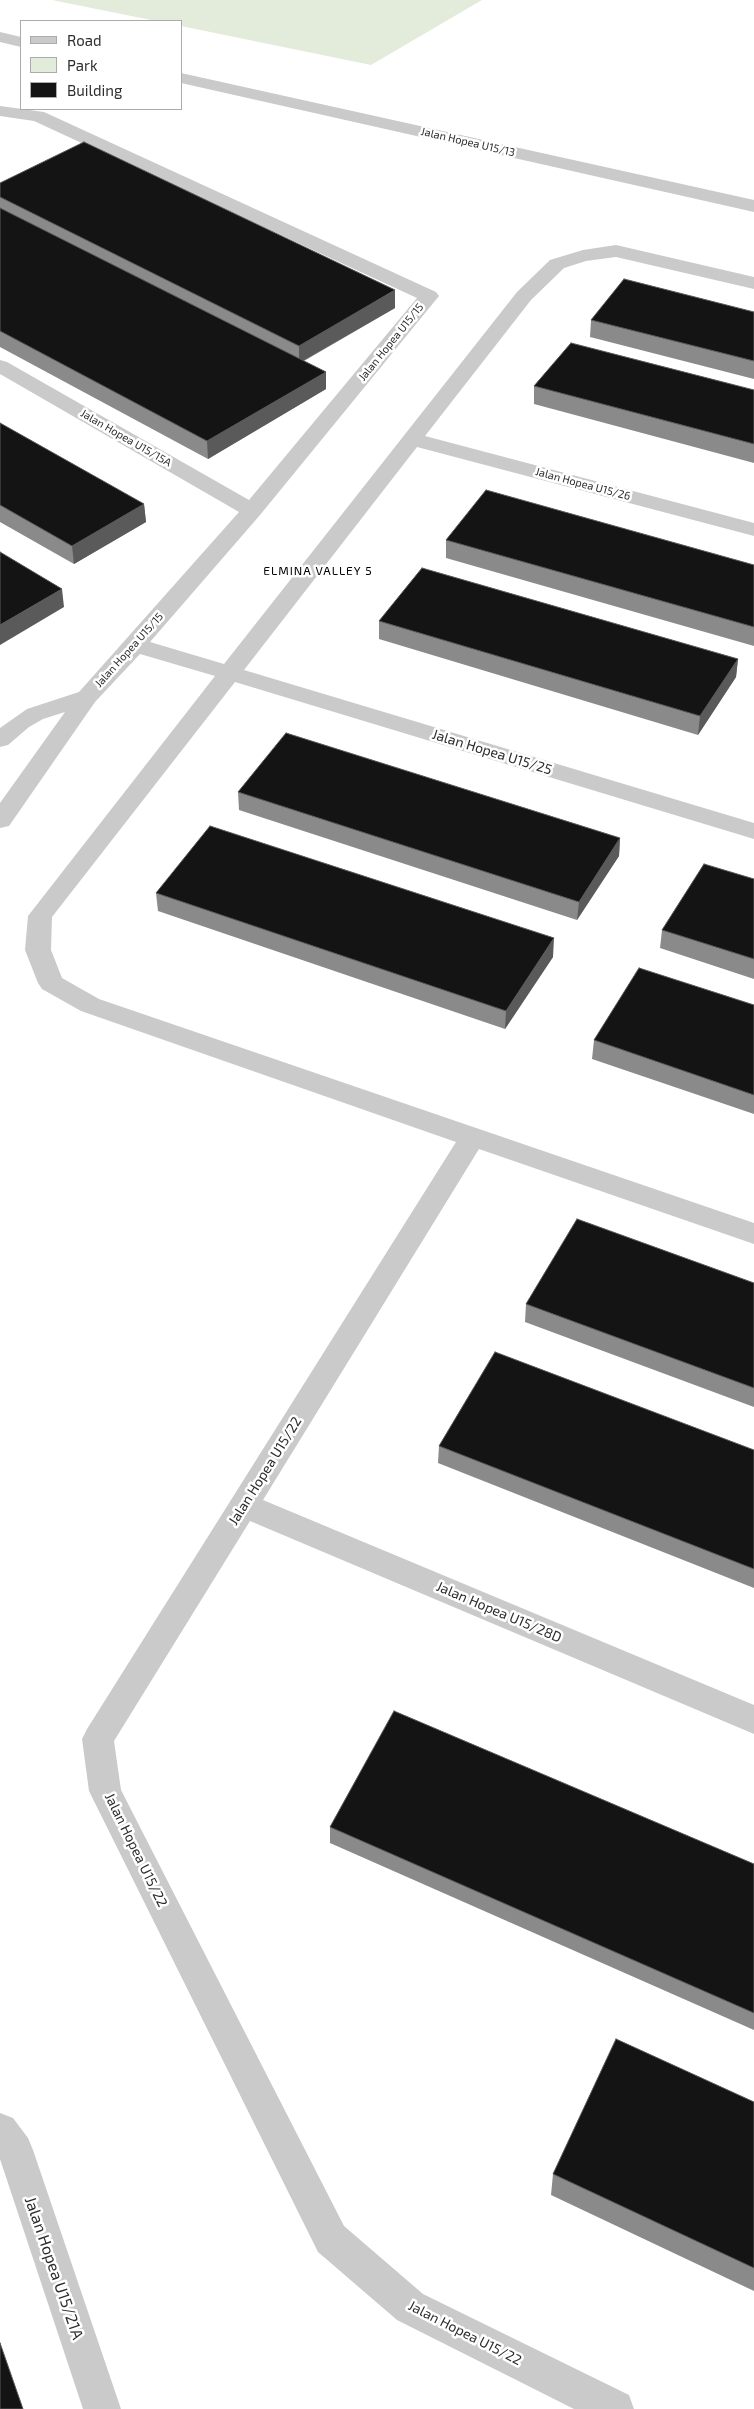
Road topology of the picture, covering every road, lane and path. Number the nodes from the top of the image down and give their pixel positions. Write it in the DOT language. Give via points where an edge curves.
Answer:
graph roads {
  1 [pos="0,37"];
  2 [pos="20,42"];
  3 [pos="182,78"];
  4 [pos="0,111"];
  5 [pos="754,206"];
  6 [pos="754,283"];
  7 [pos="0,366"];
  8 [pos="412,439"];
  9 [pos="252,510"];
  10 [pos="754,530"];
  11 [pos="135,645"];
  12 [pos="229,674"];
  13 [pos="87,696"];
  14 [pos="0,740"];
  15 [pos="0,820"];
  16 [pos="754,831"];
  17 [pos="473,1137"];
  18 [pos="754,1234"];
  19 [pos="244,1505"];
  20 [pos="754,1720"];
  21 [pos="0,2130"];
  22 [pos="102,2409"];
  23 [pos="615,2409"];
  1 -- 2 [label="street"];
  3 -- 5 [label="street, Jalan Hopea U15/13"];
  4 -- 9 [label="street, Jalan Hopea U15/15" via="38,116 429,296"];
  6 -- 8 [label="street" via="616,251 558,264 524,296"];
  7 -- 9 [label="street, Jalan Hopea U15/15A"];
  8 -- 10 [label="street, Jalan Hopea U15/26"];
  8 -- 12 [label="street"];
  9 -- 11 [label="street, Jalan Hopea U15/15"];
  11 -- 12 [label="street, Jalan Hopea U15/25"];
  11 -- 13 [label="street, Jalan Hopea U15/15"];
  12 -- 16 [label="street, Jalan Hopea U15/25"];
  12 -- 17 [label="street" via="40,916 38,950 51,983 90,1005"];
  13 -- 14 [label="street, Jalan Hopea U15/15" via="35,714"];
  13 -- 15 [label="street, Jalan Hopea U15/15"];
  17 -- 18 [label="street"];
  17 -- 19 [label="street, Jalan Hopea U15/22"];
  19 -- 20 [label="street, Jalan Hopea U15/28D"];
  19 -- 23 [label="street, Jalan Hopea U15/22" via="98,1739 105,1791 331,2239 410,2307"];
  21 -- 22 [label="street, Jalan Hopea U15/21A" via="15,2150"];
}
